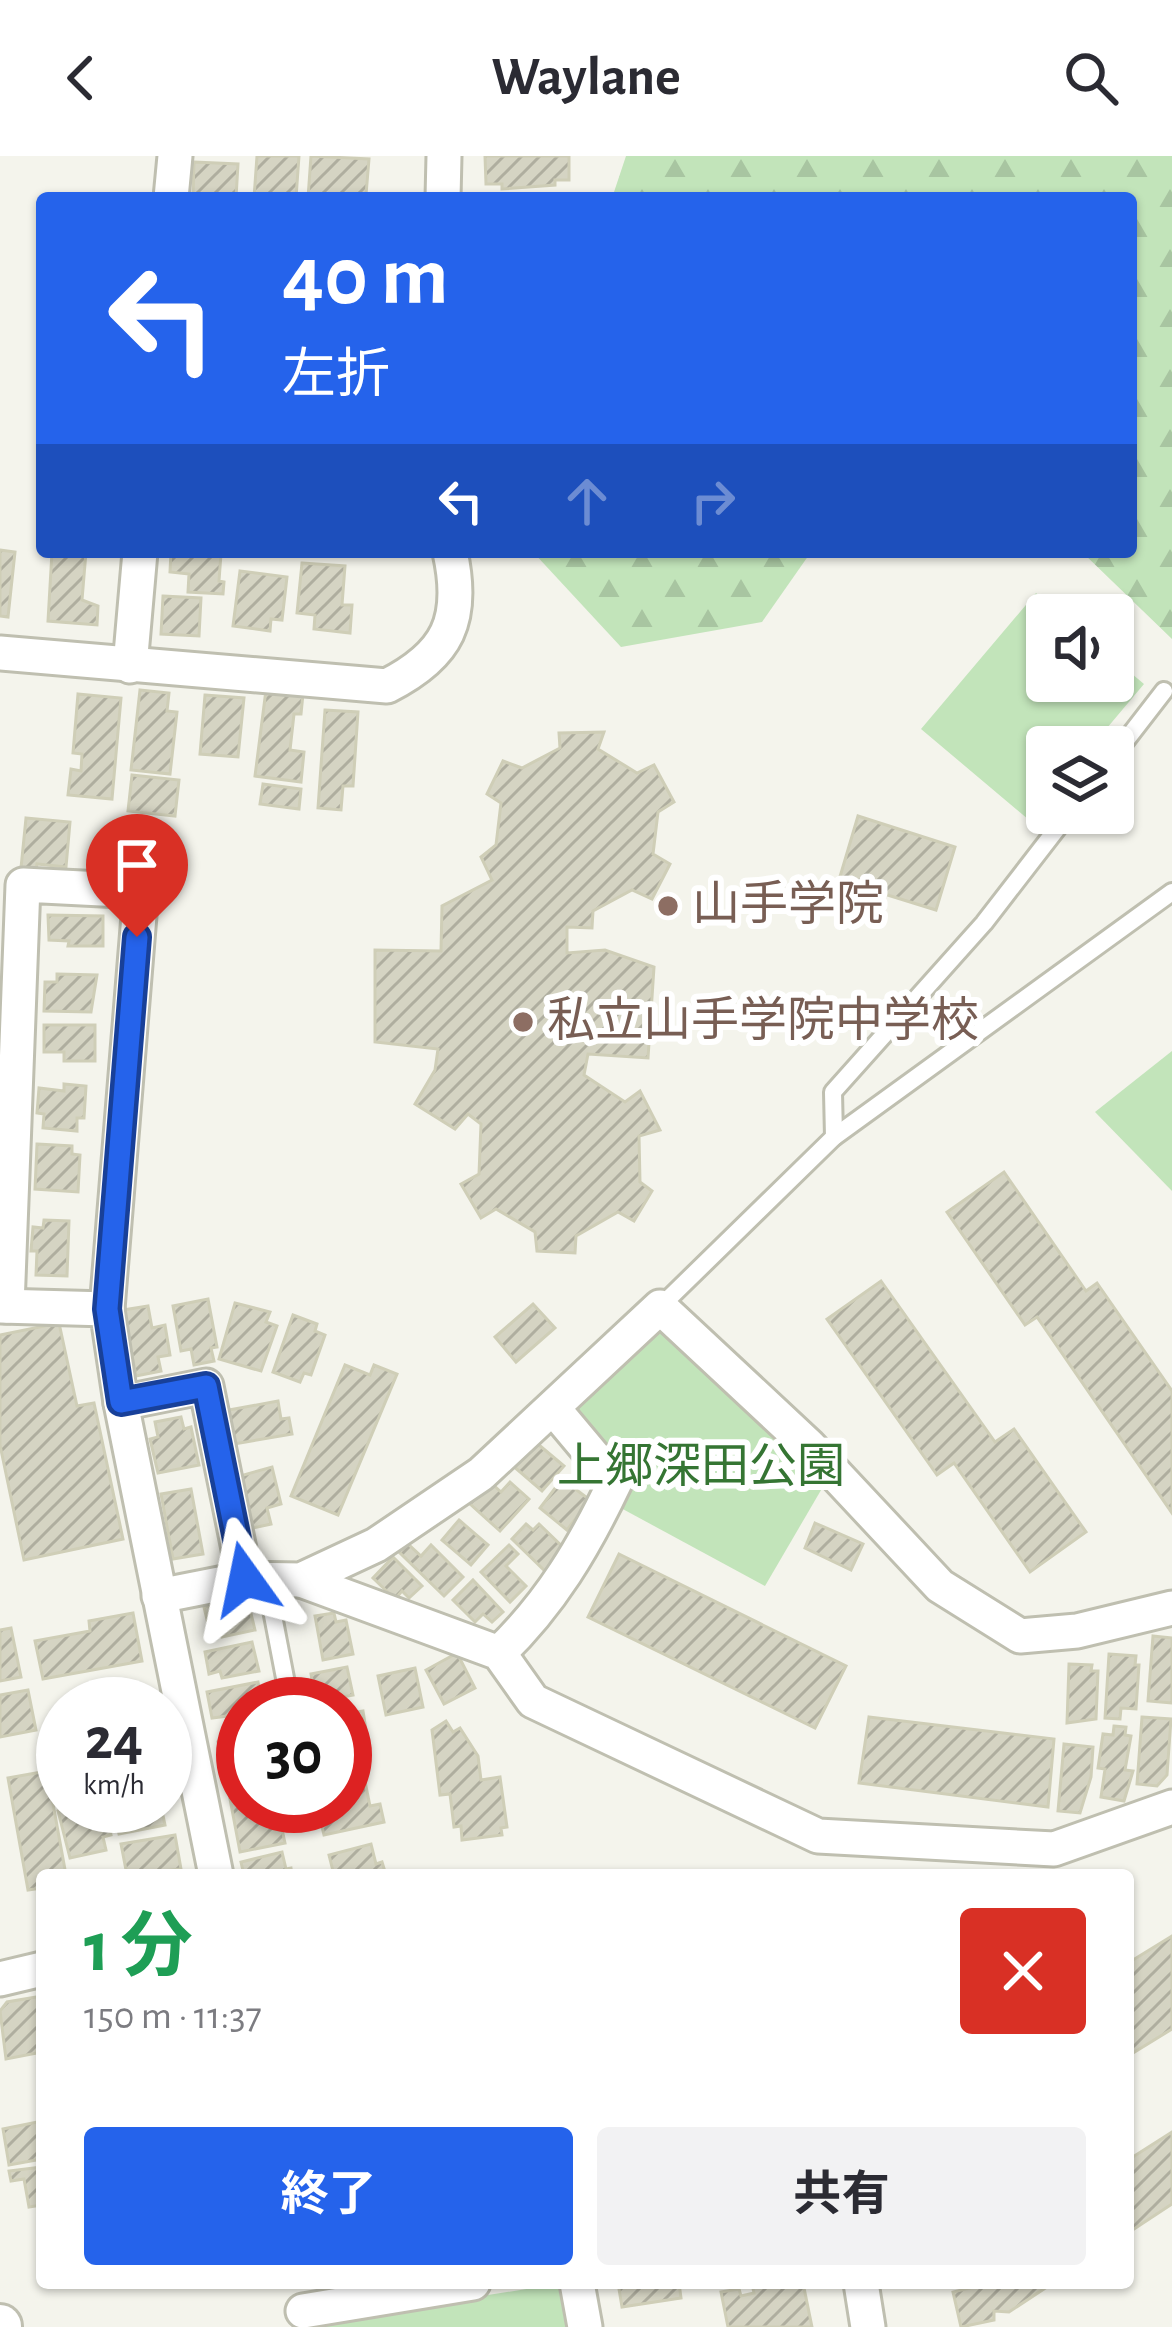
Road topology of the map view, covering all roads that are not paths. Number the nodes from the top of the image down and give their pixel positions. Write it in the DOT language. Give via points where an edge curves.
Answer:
graph roads {
  1 [pos="175,156"];
  2 [pos="444,156"];
  3 [pos="172,192"];
  4 [pos="443,192"];
  5 [pos="139,558"];
  6 [pos="451,558"];
  7 [pos="0,653"];
  8 [pos="130,666"];
  9 [pos="1164,691"];
  10 [pos="1134,730"];
  11 [pos="1053,834"];
  12 [pos="1172,892"];
  13 [pos="834,1137"];
  14 [pos="3,1306"];
  15 [pos="660,1307"];
  16 [pos="107,1309"];
  17 [pos="121,1402"];
  18 [pos="553,1408"];
  19 [pos="256,1579"];
  20 [pos="301,1580"];
  21 [pos="159,1595"];
  22 [pos="1172,1608"];
  23 [pos="499,1653"];
  24 [pos="283,1677"];
  25 [pos="1172,1807"];
  26 [pos="215,1869"];
  27 [pos="36,1970"];
  28 [pos="0,1979"];
  29 [pos="430,2289"];
  30 [pos="578,2289"];
  31 [pos="862,2289"];
  32 [pos="302,2307"];
  33 [pos="585,2327"];
  34 [pos="868,2327"];
  1 -- 3 [label="street"];
  2 -- 4 [label="street"];
  5 -- 8 [label="street"];
  6 -- 8 [label="street" via="451,633 421,669 387,686"];
  7 -- 8 [label="street"];
  9 -- 10 [label="lane"];
  11 -- 13 [label="lane" via="832,1093"];
  12 -- 13 [label="lane"];
  13 -- 15 [label="lane"];
  14 -- 16 [label="street"];
  14 -- 16 [label="street" via="23,885 141,891"];
  15 -- 18 [label="street"];
  15 -- 22 [label="street" via="809,1446 940,1586 1020,1636"];
  16 -- 17 [label="street"];
  17 -- 19 [label="street" via="206,1386"];
  17 -- 21 [label="street"];
  18 -- 20 [label="street" via="464,1486 376,1545"];
  18 -- 23 [label="street" via="615,1482 537,1616"];
  19 -- 20 [label="street"];
  19 -- 21 [label="street"];
  19 -- 24 [label="lane"];
  20 -- 23 [label="street"];
  21 -- 26 [label="street"];
  23 -- 25 [label="street" via="533,1701 818,1836 1054,1849"];
  27 -- 28 [label="street"];
  29 -- 32 [label="street"];
  30 -- 33 [label="street"];
  31 -- 34 [label="street"];
}
